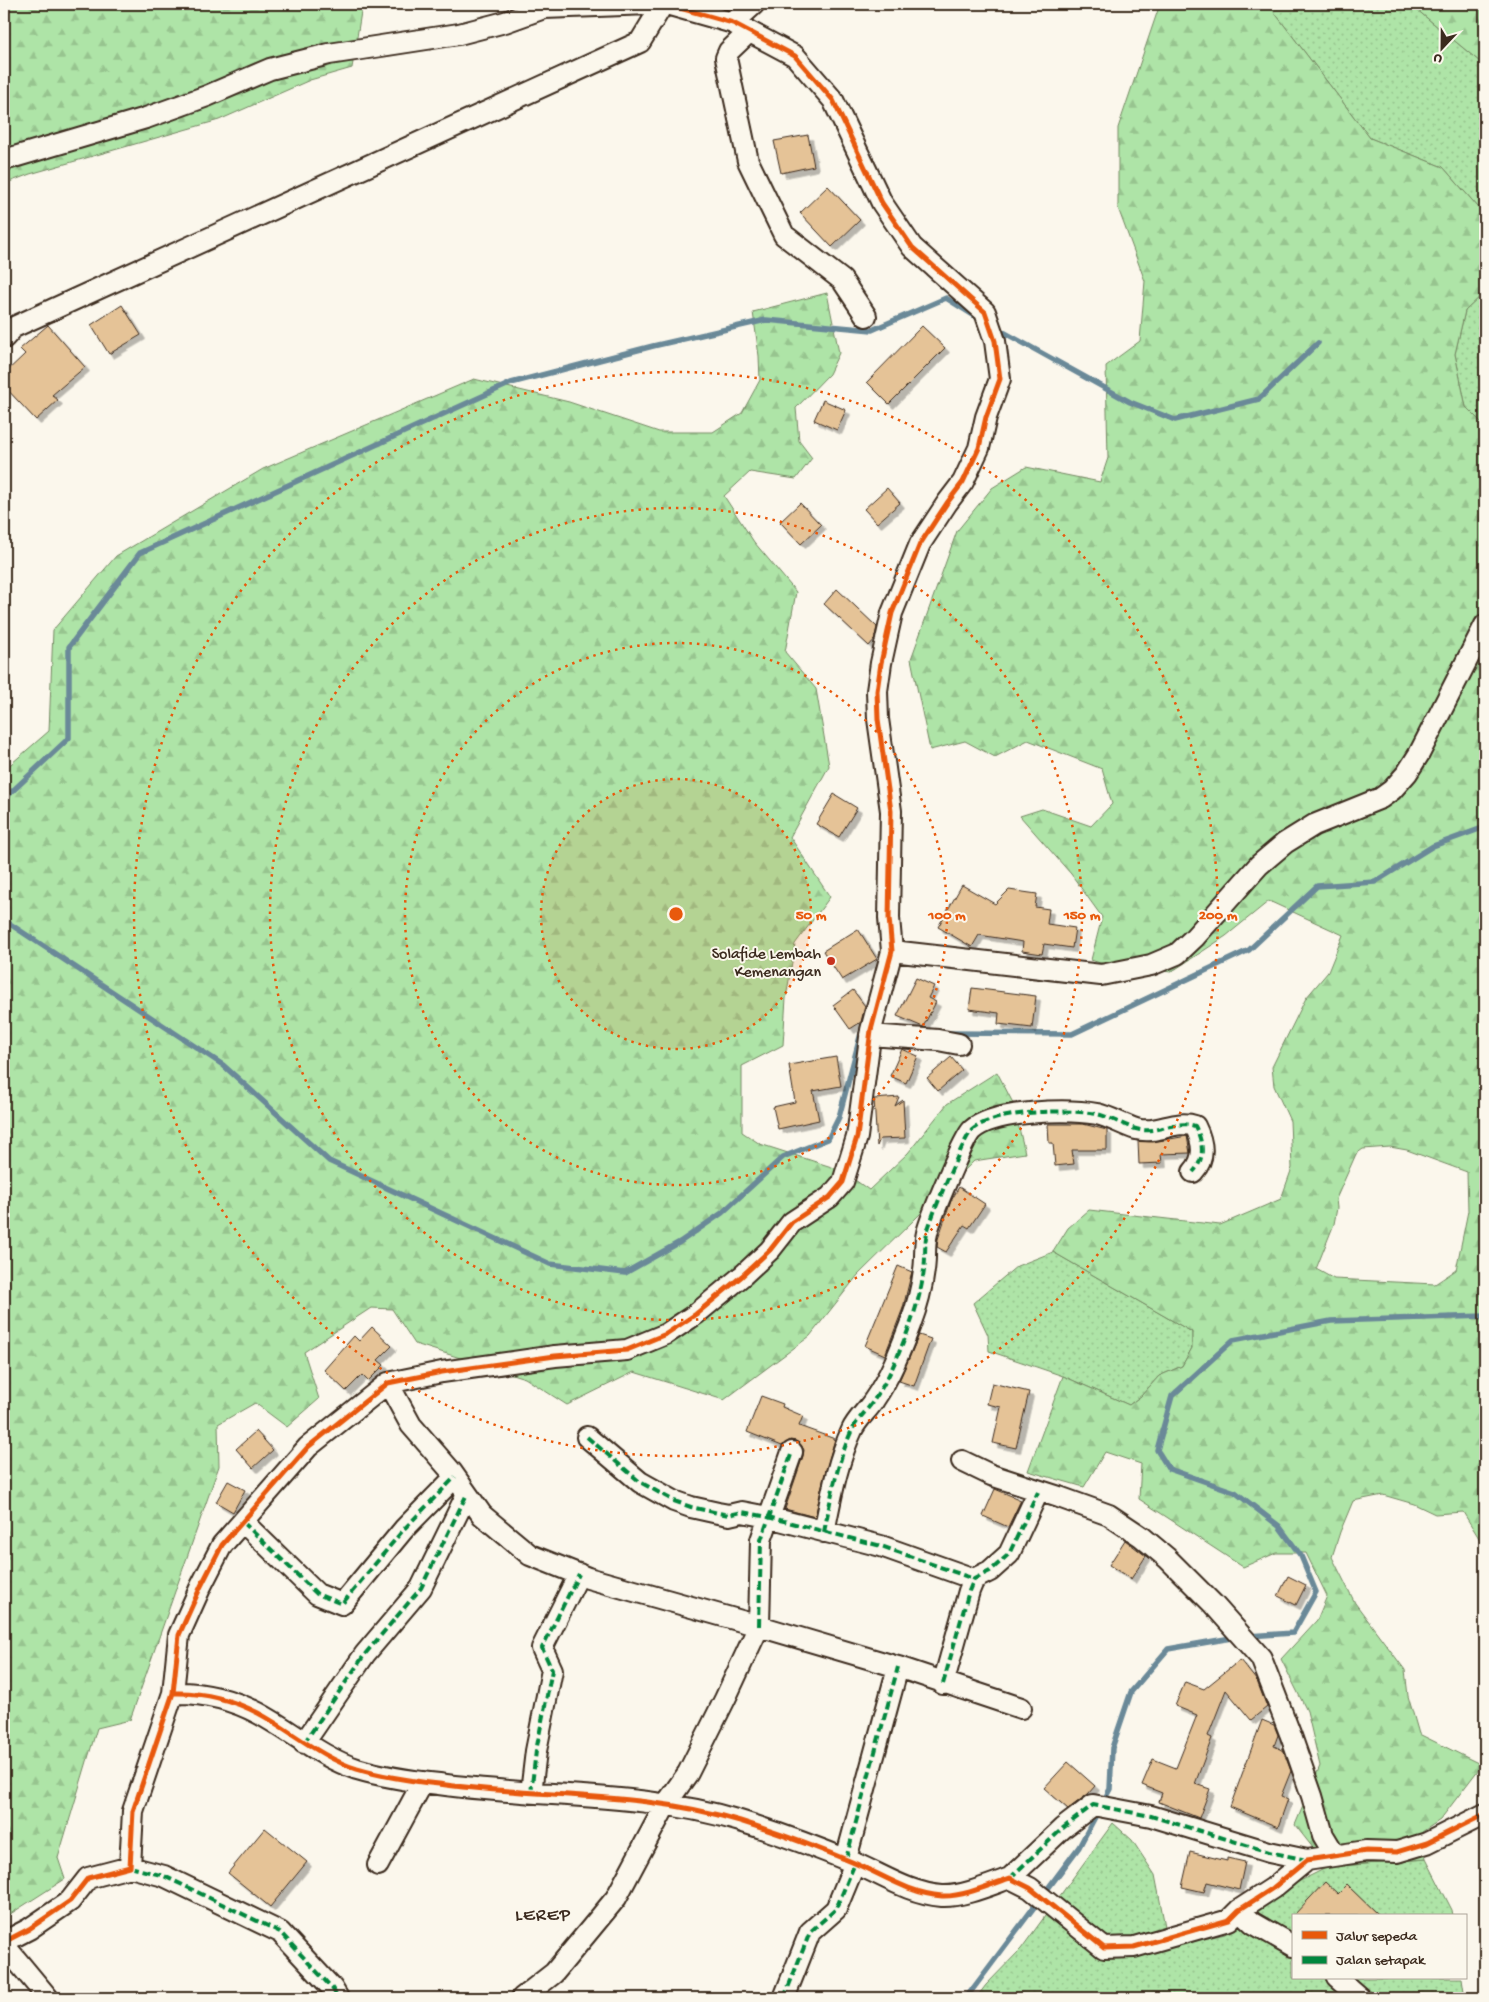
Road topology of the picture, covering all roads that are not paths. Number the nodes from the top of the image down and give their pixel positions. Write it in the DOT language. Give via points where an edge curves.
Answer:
graph roads {
  1 [pos="650,4"];
  2 [pos="664,4"];
  3 [pos="754,4"];
  4 [pos="741,28"];
  5 [pos="4,160"];
  6 [pos="866,316"];
  7 [pos="4,338"];
  8 [pos="1485,625"];
  9 [pos="892,952"];
  10 [pos="872,1028"];
  11 [pos="959,1044"];
  12 [pos="1193,1172"];
  13 [pos="388,1383"];
  14 [pos="588,1437"];
  15 [pos="792,1452"];
  16 [pos="962,1461"];
  17 [pos="455,1477"];
  18 [pos="1038,1492"];
  19 [pos="467,1494"];
  20 [pos="768,1517"];
  21 [pos="243,1522"];
  22 [pos="824,1532"];
  23 [pos="579,1574"];
  24 [pos="974,1579"];
  25 [pos="759,1626"];
  26 [pos="898,1668"];
  27 [pos="943,1684"];
  28 [pos="173,1693"];
  29 [pos="1021,1708"];
  30 [pos="304,1743"];
  31 [pos="423,1782"];
  32 [pos="531,1793"];
  33 [pos="666,1804"];
  34 [pos="1485,1814"];
  35 [pos="1335,1855"];
  36 [pos="1307,1860"];
  37 [pos="851,1861"];
  38 [pos="378,1865"];
  39 [pos="130,1866"];
  40 [pos="1010,1878"];
  41 [pos="1239,1910"];
  42 [pos="4,1943"];
  43 [pos="1292,1945"];
  44 [pos="1339,1980"];
  45 [pos="48,1998"];
  46 [pos="338,1998"];
  47 [pos="522,1998"];
  48 [pos="784,1998"];
  49 [pos="1360,1998"];
  1 -- 5 [label="street" via="544,8 459,34 329,54 270,69 146,118"];
  2 -- 4 [label="street"];
  2 -- 7 [label="street" via="640,42 14,327"];
  3 -- 4 [label="street"];
  4 -- 6 [label="street" via="726,58 748,162 784,235 842,280"];
  4 -- 9 [label="street" via="795,56 833,100 882,203 912,247 985,312 995,341 1000,379 979,448 963,482 920,544 892,613 881,663 878,719 891,812 889,918"];
  8 -- 9 [label="street" via="1419,754 1392,790 1381,798 1314,825 1284,843 1259,865 1177,954 1151,965 1101,975"];
  9 -- 10 [label="street"];
  10 -- 11 [label="street"];
  10 -- 13 [label="street" via="857,1138 843,1182 830,1198 792,1222 770,1250 696,1314 666,1334 627,1350 546,1357"];
  12 -- 22 [label="street" via="1200,1164 1203,1150 1198,1131 1188,1124 1150,1131 1099,1114 1025,1113 985,1121 971,1130 926,1234 924,1272 916,1308 886,1380 853,1429 837,1472"];
  13 -- 17 [label="street" via="411,1425"];
  13 -- 21 [label="street" via="308,1446"];
  14 -- 20 [label="street" via="640,1482 674,1501 729,1515 742,1512"];
  15 -- 20 [label="street"];
  16 -- 18 [label="street"];
  17 -- 19 [label="street"];
  17 -- 21 [label="street" via="404,1529 342,1604 317,1594"];
  18 -- 24 [label="street" via="1009,1554 990,1571"];
  18 -- 35 [label="street" via="1109,1516 1142,1537 1168,1558 1261,1658 1291,1736 1323,1835"];
  19 -- 23 [label="street" via="482,1516 530,1555"];
  19 -- 30 [label="street" via="421,1588 366,1654"];
  20 -- 22 [label="street"];
  20 -- 25 [label="street" via="761,1540"];
  21 -- 28 [label="street" via="222,1545 179,1635"];
  22 -- 24 [label="street" via="881,1546"];
  23 -- 25 [label="street"];
  23 -- 32 [label="street" via="542,1648 552,1670"];
  24 -- 27 [label="street"];
  25 -- 26 [label="street"];
  25 -- 33 [label="street" via="688,1773"];
  26 -- 27 [label="street"];
  26 -- 37 [label="street"];
  27 -- 29 [label="street"];
  28 -- 30 [label="street" via="195,1692 219,1698 258,1713"];
  28 -- 39 [label="street" via="133,1811"];
  30 -- 31 [label="street" via="355,1768 391,1778"];
  31 -- 32 [label="street"];
  31 -- 38 [label="street"];
  32 -- 33 [label="street"];
  33 -- 37 [label="street" via="739,1821"];
  33 -- 47 [label="street" via="616,1898 554,1972"];
  34 -- 35 [label="street" via="1427,1843 1397,1852"];
  35 -- 36 [label="street"];
  36 -- 40 [label="street" via="1269,1852 1152,1816 1101,1807 1063,1828"];
  36 -- 41 [label="street"];
  37 -- 40 [label="street" via="912,1891 944,1896 972,1891"];
  37 -- 48 [label="street" via="836,1909 810,1932"];
  39 -- 42 [label="street" via="88,1878 70,1901"];
  39 -- 46 [label="street" via="164,1876 280,1932"];
  40 -- 41 [label="street" via="1030,1888 1104,1948 1134,1947 1229,1920"];
  41 -- 43 [label="street" via="1253,1923"];
  42 -- 45 [label="street"];
  44 -- 49 [label="street"];
}
